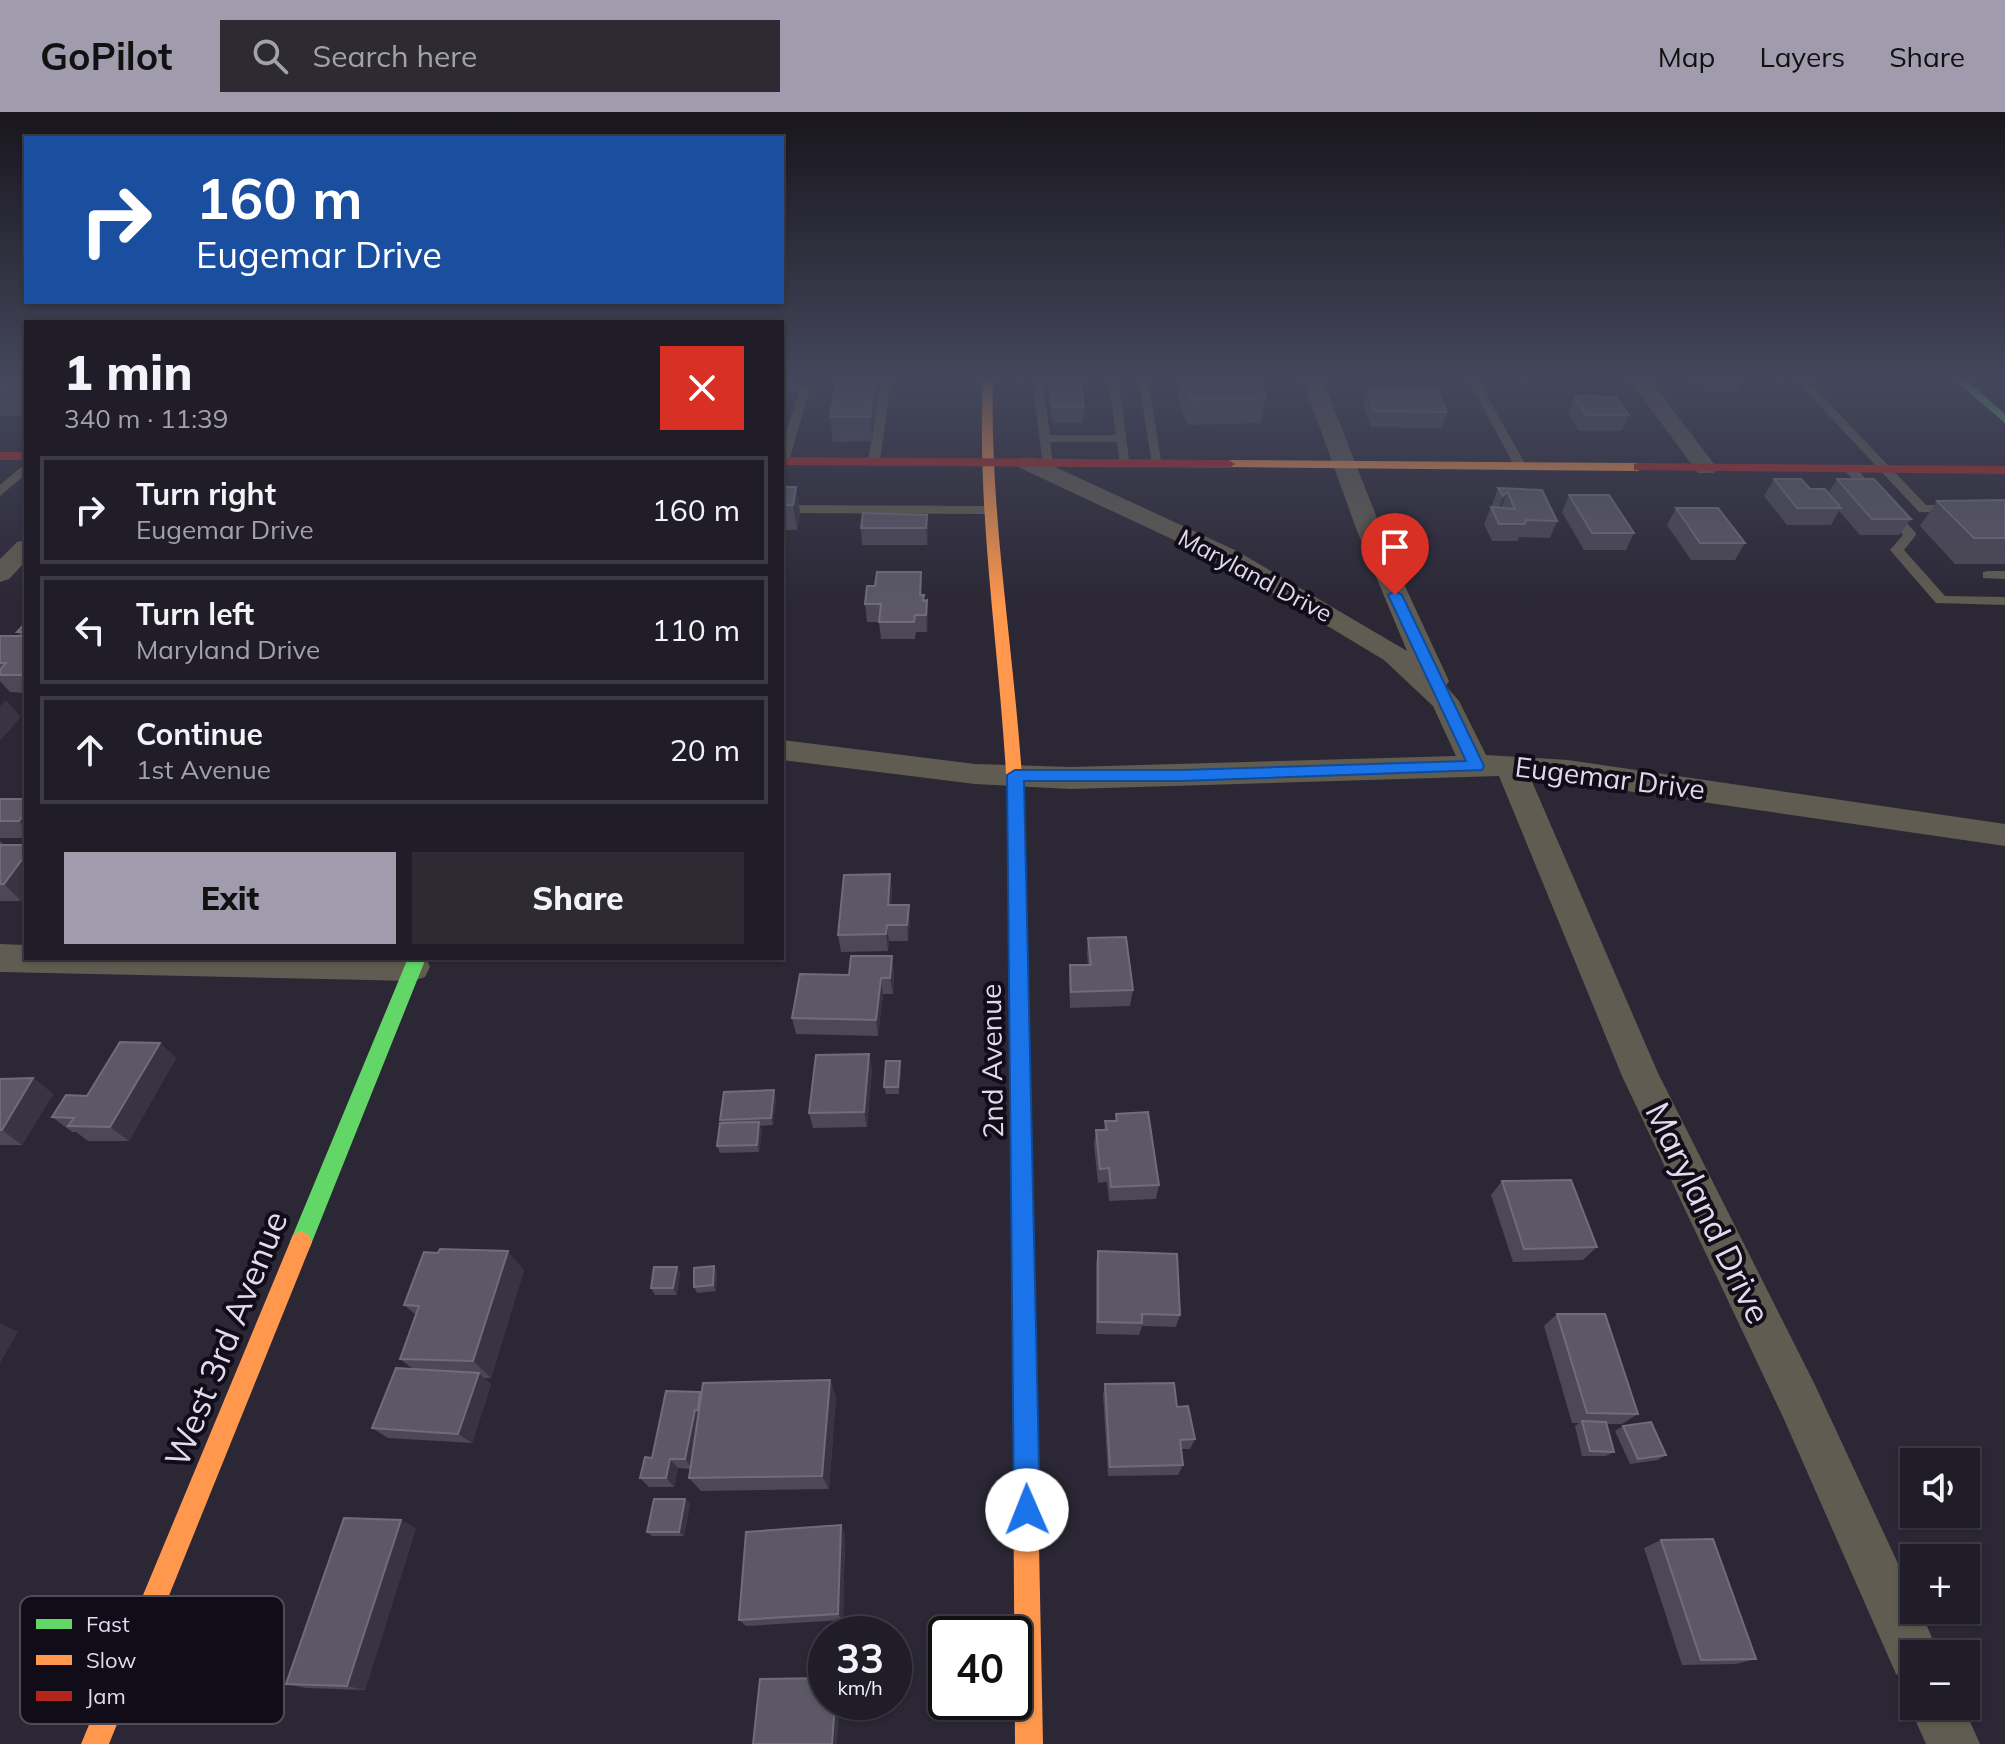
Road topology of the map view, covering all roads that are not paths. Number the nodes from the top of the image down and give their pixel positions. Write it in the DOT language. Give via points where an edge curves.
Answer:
graph roads {
  1 [pos="875,454"];
  2 [pos="986,454"];
  3 [pos="1040,454"];
  4 [pos="1124,454"];
  5 [pos="1156,454"];
  6 [pos="1340,454"];
  7 [pos="1514,454"];
  8 [pos="1696,454"];
  9 [pos="1873,454"];
  10 [pos="0,456"];
  11 [pos="24,456"];
  12 [pos="784,461"];
  13 [pos="874,462"];
  14 [pos="986,463"];
  15 [pos="1037,463"];
  16 [pos="1126,464"];
  17 [pos="1158,464"];
  18 [pos="1344,465"];
  19 [pos="1521,467"];
  20 [pos="1706,468"];
  21 [pos="24,469"];
  22 [pos="1850,469"];
  23 [pos="1887,469"];
  24 [pos="2005,470"];
  25 [pos="0,492"];
  26 [pos="784,509"];
  27 [pos="2005,509"];
  28 [pos="990,510"];
  29 [pos="24,549"];
  30 [pos="0,574"];
  31 [pos="1988,575"];
  32 [pos="2005,575"];
  33 [pos="2005,601"];
  34 [pos="1445,701"];
  35 [pos="784,750"];
  36 [pos="1493,766"];
  37 [pos="1015,775"];
  38 [pos="2005,835"];
  39 [pos="295,960"];
  40 [pos="415,963"];
  41 [pos="156,1596"];
  42 [pos="1907,1640"];
  43 [pos="1942,1720"];
  44 [pos="103,1724"];
  45 [pos="95,1744"];
  46 [pos="1029,1744"];
  47 [pos="1953,1744"];
  1 -- 13 [label="lane"];
  2 -- 14 [label="street, 2nd Avenue"];
  3 -- 15 [label="lane"];
  4 -- 16 [label="lane"];
  5 -- 17 [label="lane"];
  6 -- 18 [label="street"];
  7 -- 19 [label="lane"];
  8 -- 20 [label="street"];
  9 -- 23 [label="lane"];
  10 -- 11 [label="street"];
  12 -- 13 [label="street"];
  13 -- 14 [label="street"];
  14 -- 15 [label="street"];
  14 -- 28 [label="street, 2nd Avenue"];
  15 -- 16 [label="street"];
  15 -- 34 [label="street, Maryland Drive" via="1262,575 1394,654"];
  16 -- 17 [label="street"];
  17 -- 18 [label="street"];
  18 -- 19 [label="street"];
  18 -- 34 [label="street" via="1407,625"];
  19 -- 20 [label="street"];
  20 -- 22 [label="street"];
  21 -- 25 [label="lane"];
  22 -- 23 [label="street"];
  22 -- 33 [label="lane" via="1910,535 1897,550 1941,600"];
  23 -- 24 [label="street"];
  23 -- 27 [label="lane" via="1923,509"];
  26 -- 28 [label="lane"];
  28 -- 37 [label="street, 2nd Avenue"];
  29 -- 30 [label="street"];
  31 -- 32 [label="lane"];
  34 -- 36 [label="street, Maryland Drive"];
  35 -- 37 [label="street, Eugemar Drive"];
  36 -- 37 [label="street, Eugemar Drive" via="1195,776"];
  36 -- 38 [label="street, Eugemar Drive" via="1629,778"];
  36 -- 42 [label="street, Maryland Drive" via="1799,1401"];
  37 -- 46 [label="street, 2nd Avenue"];
  39 -- 40 [label="street"];
  40 -- 41 [label="street, West 3rd Avenue"];
  43 -- 47 [label="street"];
  44 -- 45 [label="street, West 3rd Avenue"];
}
